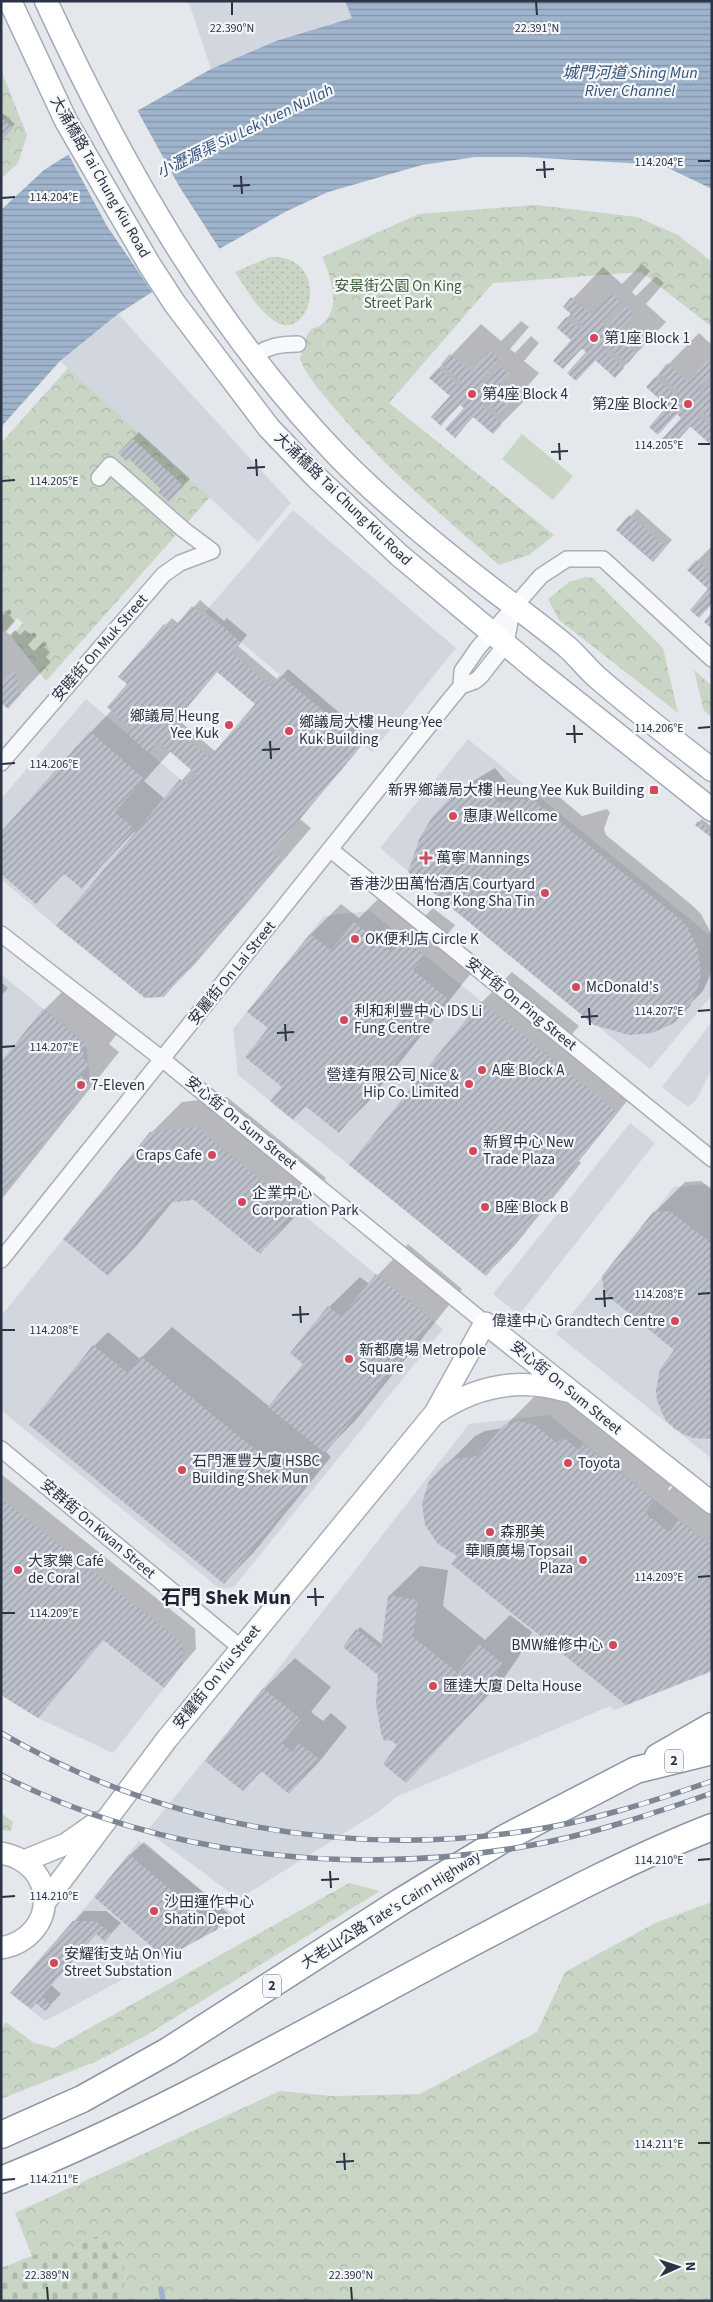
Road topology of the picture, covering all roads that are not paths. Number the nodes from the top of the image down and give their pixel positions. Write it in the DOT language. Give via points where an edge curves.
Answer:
graph roads {
  1 [pos="10,1"];
  2 [pos="46,1"];
  3 [pos="1,17"];
  4 [pos="25,34"];
  5 [pos="298,344"];
  6 [pos="254,356"];
  7 [pos="99,478"];
  8 [pos="513,605"];
  9 [pos="499,638"];
  10 [pos="712,659"];
  11 [pos="1,762"];
  12 [pos="712,770"];
  13 [pos="712,810"];
  14 [pos="331,850"];
  15 [pos="1,934"];
  16 [pos="162,1059"];
  17 [pos="712,1159"];
  18 [pos="1,1260"];
  19 [pos="486,1323"];
  20 [pos="571,1392"];
  21 [pos="435,1414"];
  22 [pos="1,1449"];
  23 [pos="712,1503"];
  24 [pos="241,1648"];
  25 [pos="712,1726"];
  26 [pos="712,1751"];
  27 [pos="636,1770"];
  28 [pos="117,1805"];
  29 [pos="712,1828"];
  30 [pos="712,1838"];
  31 [pos="1,1853"];
  32 [pos="654,1853"];
  33 [pos="24,1861"];
  34 [pos="45,1902"];
  35 [pos="4,1951"];
  36 [pos="1,2135"];
  37 [pos="1,2180"];
  1 -- 4 [label="main road, 大涌橋路 Tai Chung Kiu Road"];
  2 -- 6 [label="main road, 大涌橋路 Tai Chung Kiu Road" via="96,106 149,203 202,286"];
  3 -- 4 [label="main road"];
  4 -- 9 [label="main road, 大涌橋路 Tai Chung Kiu Road" via="68,125 175,304 269,428 399,555"];
  5 -- 6 [label="street" via="264,348"];
  6 -- 8 [label="main road, 大涌橋路 Tai Chung Kiu Road" via="339,456 388,504"];
  7 -- 11 [label="street, 安睦街 On Muk Street" via="110,465 212,551 180,563 163,575"];
  8 -- 9 [label="street, 安麗街 On Lai Street"];
  8 -- 10 [label="street, 安麗街 On Lai Street" via="541,576 567,559 602,559"];
  8 -- 12 [label="main road, 大涌橋路 Tai Chung Kiu Road" via="568,647 597,677"];
  9 -- 13 [label="main road, 大涌橋路 Tai Chung Kiu Road"];
  9 -- 14 [label="street, 安麗街 On Lai Street" via="462,671 461,686"];
  14 -- 16 [label="street, 安麗街 On Lai Street"];
  14 -- 17 [label="street, 安平街 On Ping Street"];
  15 -- 16 [label="street, 安心街 On Sum Street"];
  16 -- 18 [label="street, 安麗街 On Lai Street"];
  16 -- 19 [label="street, 安心街 On Sum Street"];
  19 -- 20 [label="street, 安心街 On Sum Street"];
  19 -- 21 [label="street, 安耀街 On Yiu Street"];
  20 -- 21 [label="street, 安耀街 On Yiu Street" via="531,1384 491,1387 465,1396"];
  20 -- 23 [label="street, 安心街 On Sum Street"];
  21 -- 24 [label="street, 安耀街 On Yiu Street"];
  22 -- 24 [label="street, 安群街 On Kwan Street"];
  24 -- 28 [label="street, 安耀街 On Yiu Street"];
  25 -- 27 [label="highway"];
  26 -- 27 [label="highway, 大老山公路 Tate's Cairn Highway / 2"];
  27 -- 36 [label="highway, 大老山公路 Tate's Cairn Highway / 2" via="464,1862 210,2026 126,2076"];
  28 -- 33 [label="street, 安耀街 On Yiu Street" via="66,1844"];
  28 -- 34 [label="street, 安耀街 On Yiu Street"];
  29 -- 32 [label="highway"];
  30 -- 32 [label="highway"];
  31 -- 33 [label="street"];
  32 -- 37 [label="highway" via="546,1904 171,2102"];
  33 -- 34 [label="street" via="40,1879"];
  34 -- 35 [label="street" via="35,1930"];
}
